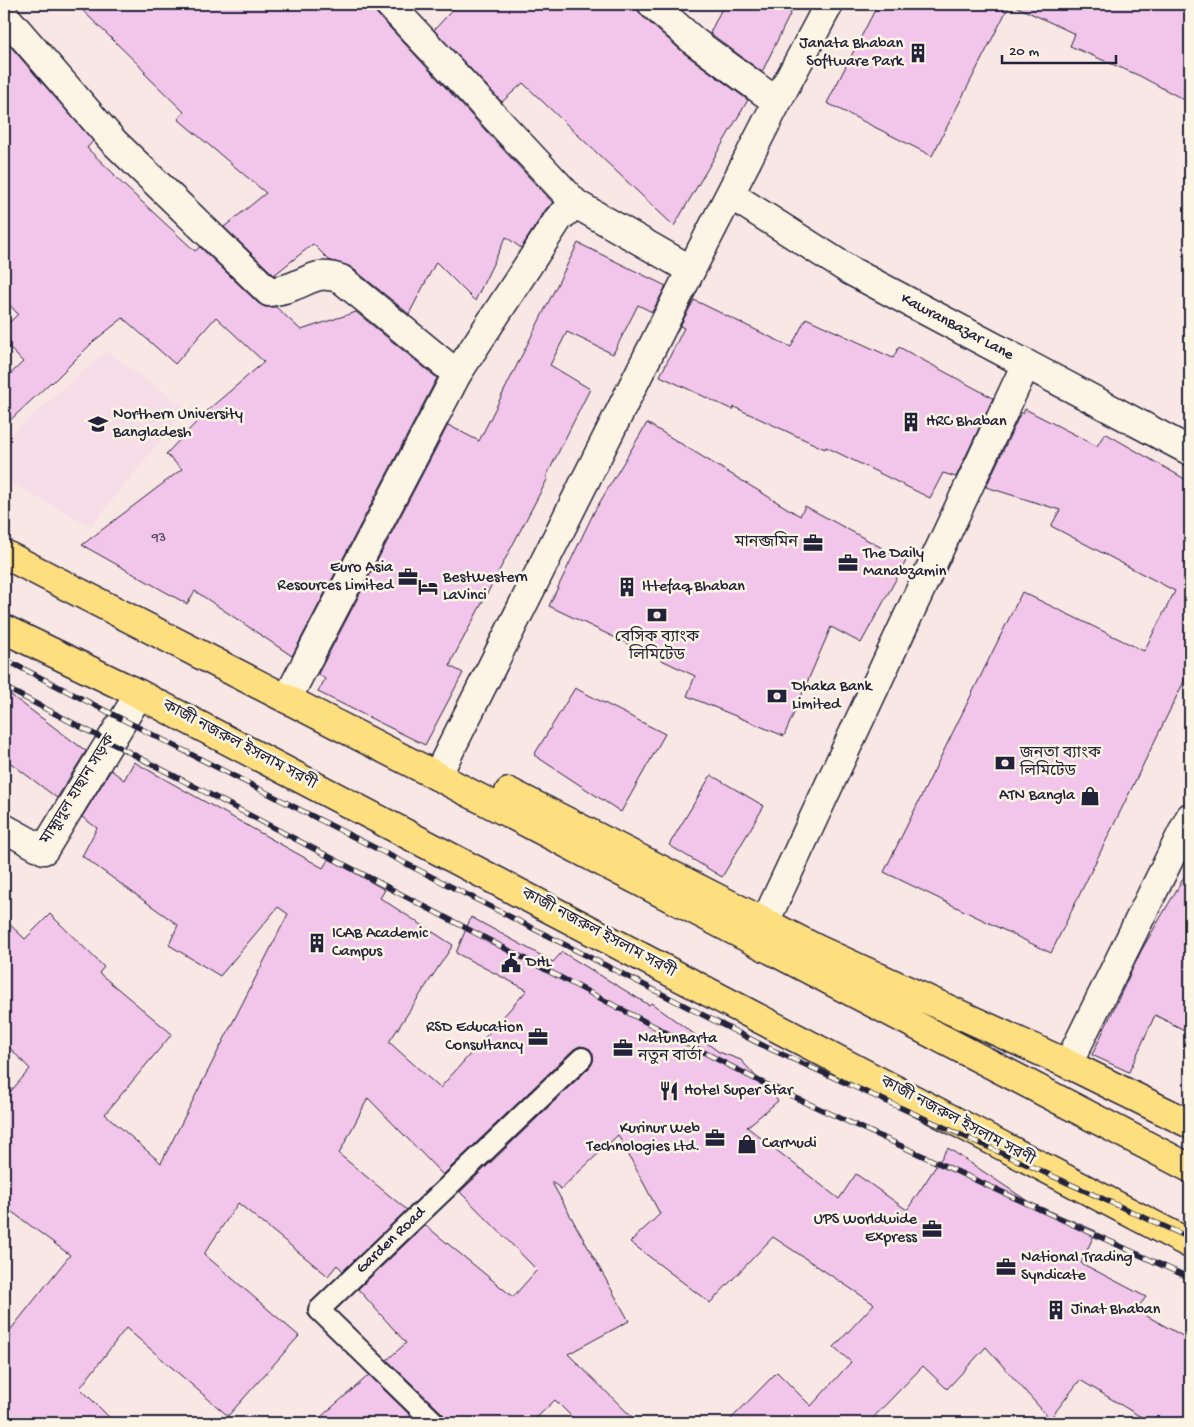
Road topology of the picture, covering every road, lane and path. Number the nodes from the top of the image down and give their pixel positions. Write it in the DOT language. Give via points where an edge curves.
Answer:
graph roads {
  1 [pos="389,4"];
  2 [pos="652,4"];
  3 [pos="829,4"];
  4 [pos="4,15"];
  5 [pos="777,102"];
  6 [pos="731,194"];
  7 [pos="576,204"];
  8 [pos="691,270"];
  9 [pos="1026,364"];
  10 [pos="457,374"];
  11 [pos="1190,451"];
  12 [pos="4,554"];
  13 [pos="4,629"];
  14 [pos="139,694"];
  15 [pos="287,699"];
  16 [pos="436,776"];
  17 [pos="1190,817"];
  18 [pos="4,828"];
  19 [pos="765,922"];
  20 [pos="582,1058"];
  21 [pos="1068,1064"];
  22 [pos="1190,1124"];
  23 [pos="1190,1168"];
  24 [pos="1190,1244"];
  25 [pos="435,1423"];
  1 -- 7 [label="street"];
  2 -- 5 [label="street" via="695,42"];
  3 -- 5 [label="street"];
  4 -- 10 [label="street" via="113,141 269,292 289,288 310,278 330,275 341,279"];
  5 -- 6 [label="street"];
  6 -- 8 [label="street"];
  6 -- 9 [label="street, KawranBazar Lane" via="849,270"];
  7 -- 8 [label="street"];
  7 -- 10 [label="street" via="559,218"];
  8 -- 16 [label="street"];
  9 -- 11 [label="street, KawranBazar Lane"];
  9 -- 19 [label="street"];
  10 -- 15 [label="street"];
  12 -- 15 [label="highway"];
  13 -- 14 [label="highway, কাজী নজরুল ইসলাম সরণী"];
  14 -- 18 [label="street, মাহ্মুদুল হাছান সড়ক" via="44,850"];
  14 -- 24 [label="highway, কাজী নজরুল ইসলাম সরণী"];
  15 -- 16 [label="highway"];
  16 -- 19 [label="highway" via="474,775"];
  16 -- 23 [label="highway"];
  17 -- 21 [label="street"];
  19 -- 21 [label="highway"];
  20 -- 25 [label="lane, Garden Road" via="319,1310"];
  21 -- 22 [label="highway"];
}
